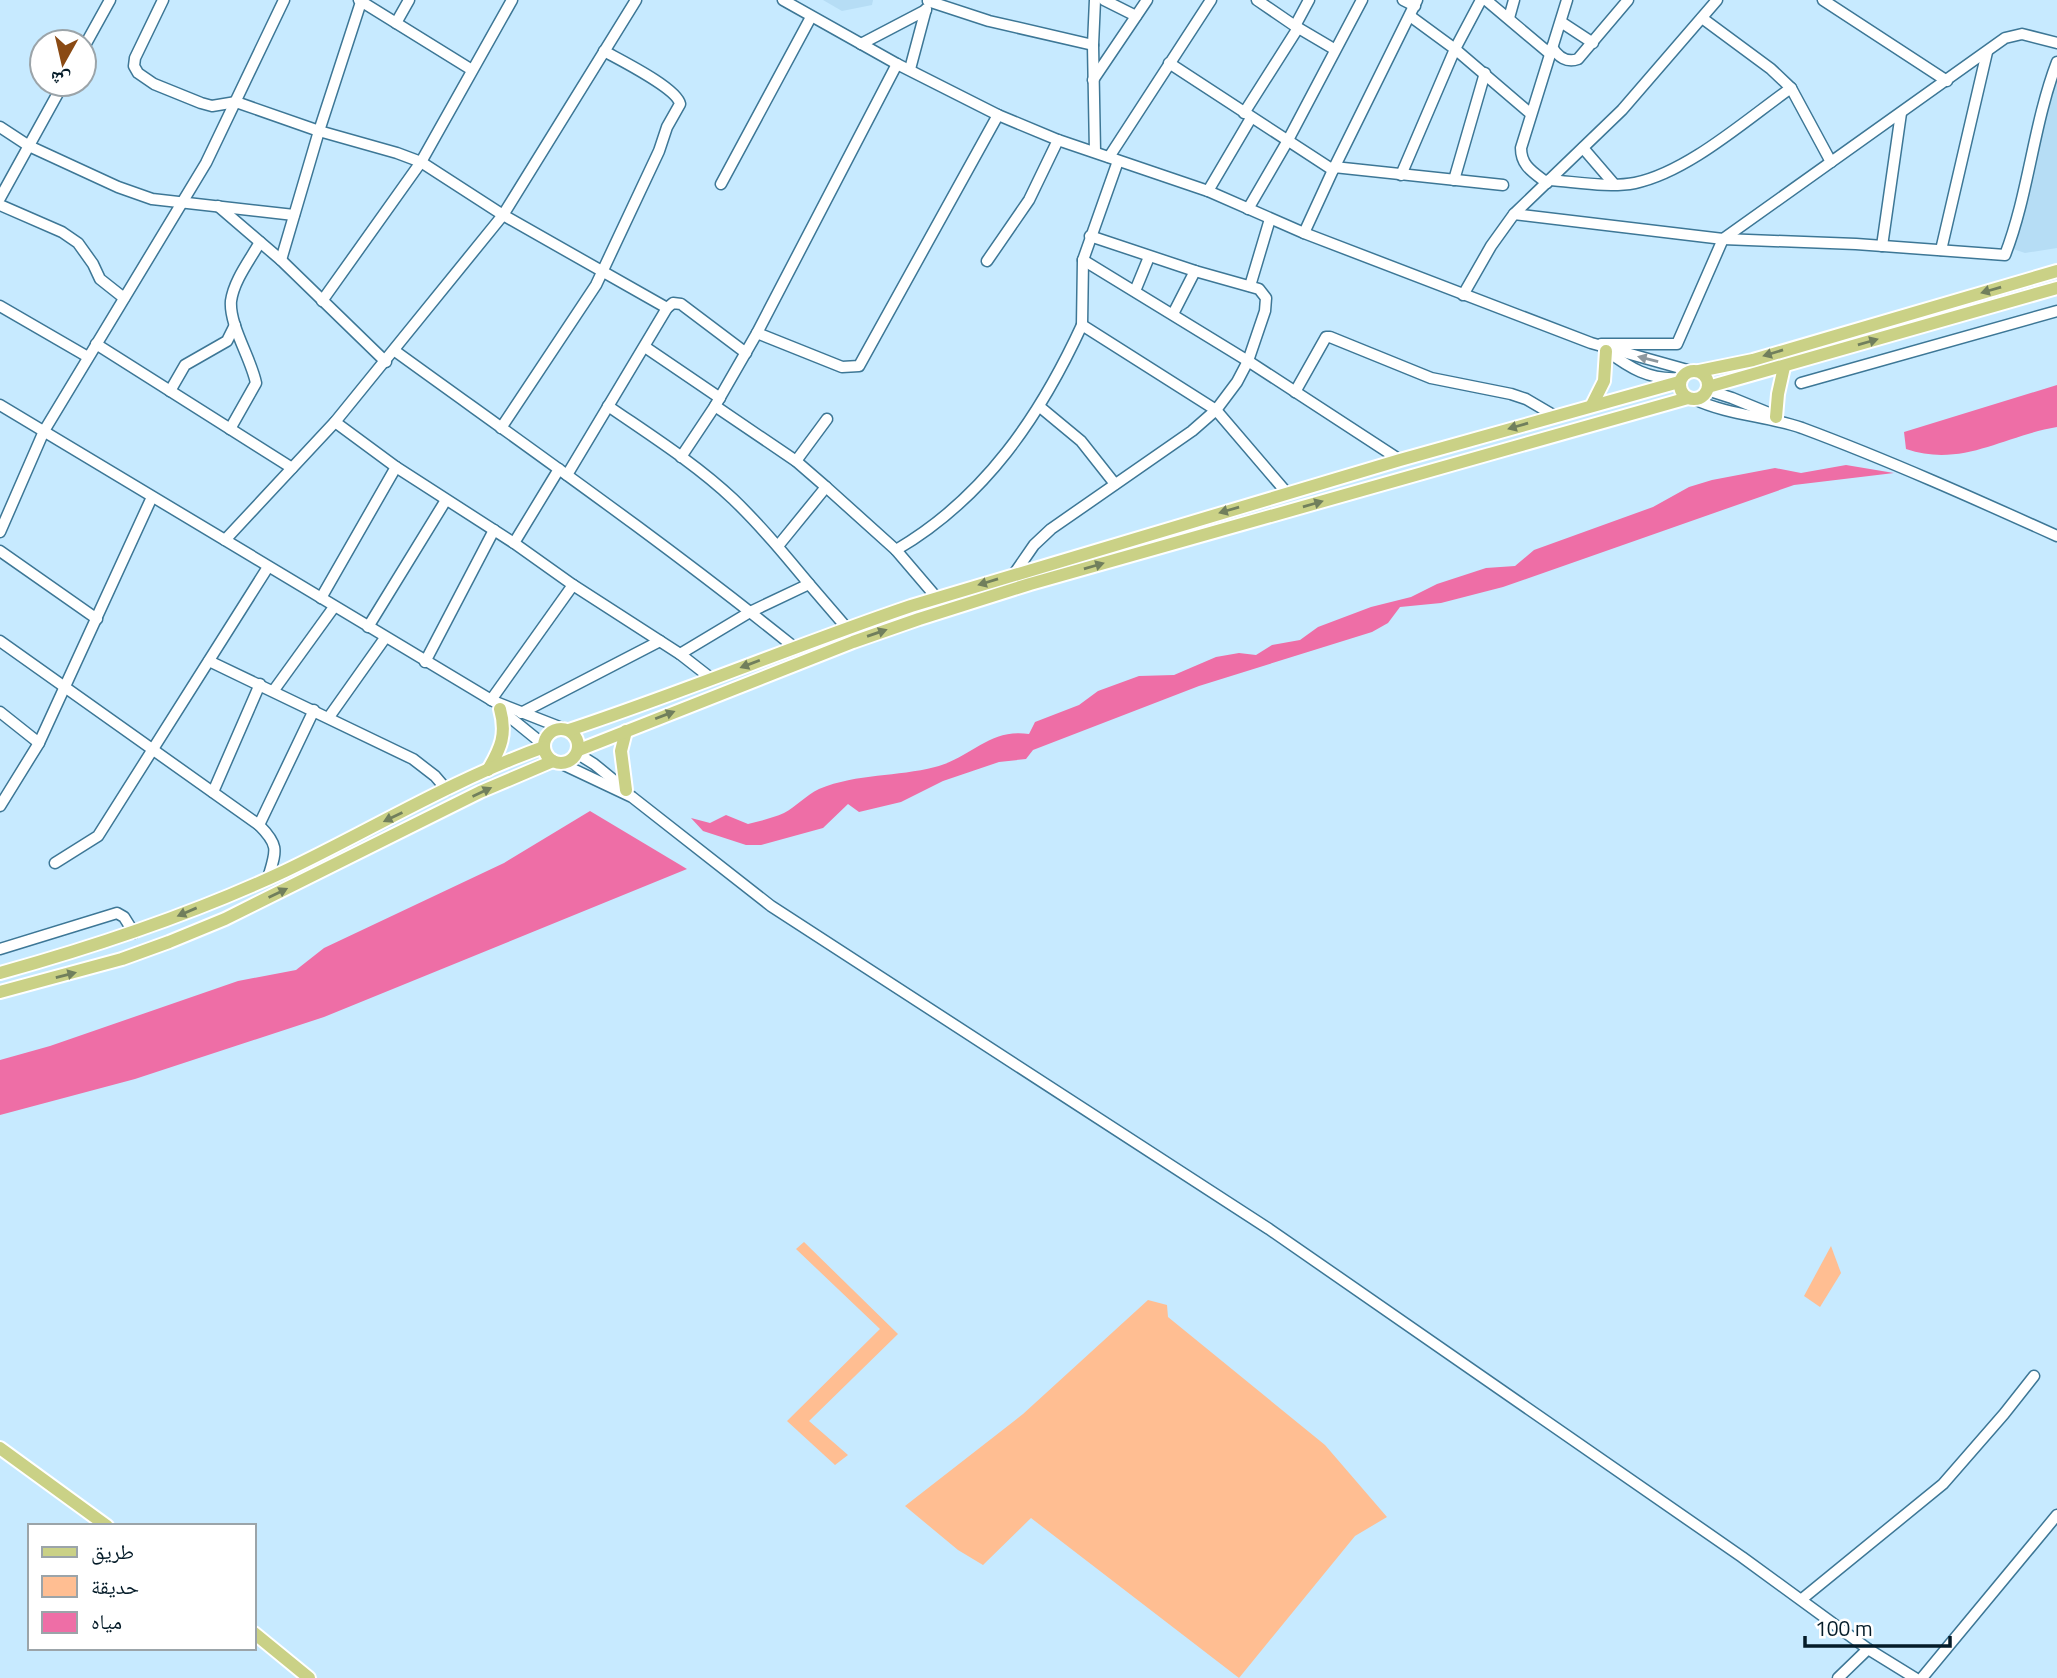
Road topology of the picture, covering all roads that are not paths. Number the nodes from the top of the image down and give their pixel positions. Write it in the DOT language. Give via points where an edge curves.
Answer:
graph roads {
  1 [pos="110,0"];
  2 [pos="163,0"];
  3 [pos="284,0"];
  4 [pos="410,0"];
  5 [pos="512,0"];
  6 [pos="636,0"];
  7 [pos="783,0"];
  8 [pos="1095,0"];
  9 [pos="1104,0"];
  10 [pos="1147,0"];
  11 [pos="1212,0"];
  12 [pos="1257,0"];
  13 [pos="1309,0"];
  14 [pos="1362,0"];
  15 [pos="1403,0"];
  16 [pos="1484,0"];
  17 [pos="1514,0"];
  18 [pos="1567,0"];
  19 [pos="1628,0"];
  20 [pos="1717,0"];
  21 [pos="1824,0"];
  22 [pos="360,1"];
  23 [pos="928,4"];
  24 [pos="1414,7"];
  25 [pos="1136,16"];
  26 [pos="811,17"];
  27 [pos="1508,18"];
  28 [pos="1702,18"];
  29 [pos="1561,22"];
  30 [pos="396,23"];
  31 [pos="1297,27"];
  32 [pos="95,28"];
  33 [pos="1593,43"];
  34 [pos="2057,43"];
  35 [pos="861,44"];
  36 [pos="1093,45"];
  37 [pos="1334,49"];
  38 [pos="1455,49"];
  39 [pos="1550,50"];
  40 [pos="604,51"];
  41 [pos="1987,52"];
  42 [pos="2057,62"];
  43 [pos="1169,63"];
  44 [pos="897,64"];
  45 [pos="472,69"];
  46 [pos="909,69"];
  47 [pos="1485,74"];
  48 [pos="1093,80"];
  49 [pos="1947,80"];
  50 [pos="1791,88"];
  51 [pos="55,98"];
  52 [pos="236,102"];
  53 [pos="1901,113"];
  54 [pos="1531,114"];
  55 [pos="998,115"];
  56 [pos="1247,116"];
  57 [pos="0,127"];
  58 [pos="319,131"];
  59 [pos="1058,140"];
  60 [pos="1287,142"];
  61 [pos="29,146"];
  62 [pos="1583,148"];
  63 [pos="1095,152"];
  64 [pos="1113,159"];
  65 [pos="421,162"];
  66 [pos="1831,162"];
  67 [pos="1333,169"];
  68 [pos="1401,175"];
  69 [pos="1454,180"];
  70 [pos="1548,181"];
  71 [pos="721,184"];
  72 [pos="1614,184"];
  73 [pos="1503,185"];
  74 [pos="1208,191"];
  75 [pos="0,198"];
  76 [pos="181,202"];
  77 [pos="0,205"];
  78 [pos="218,206"];
  79 [pos="1248,209"];
  80 [pos="1514,214"];
  81 [pos="294,215"];
  82 [pos="503,215"];
  83 [pos="1270,219"];
  84 [pos="1304,233"];
  85 [pos="1090,236"];
  86 [pos="1723,239"];
  87 [pos="260,242"];
  88 [pos="1882,246"];
  89 [pos="1941,250"];
  90 [pos="1149,257"];
  91 [pos="1083,260"];
  92 [pos="281,261"];
  93 [pos="987,261"];
  94 [pos="1195,271"];
  95 [pos="2057,271"];
  96 [pos="602,272"];
  97 [pos="1250,286"];
  98 [pos="2057,288"];
  99 [pos="1135,291"];
  100 [pos="1464,295"];
  101 [pos="124,298"];
  102 [pos="322,301"];
  103 [pos="0,306"];
  104 [pos="667,308"];
  105 [pos="2057,311"];
  106 [pos="1173,314"];
  107 [pos="235,325"];
  108 [pos="1082,325"];
  109 [pos="757,333"];
  110 [pos="1591,343"];
  111 [pos="96,344"];
  112 [pos="645,346"];
  113 [pos="1605,350"];
  114 [pos="395,351"];
  115 [pos="746,353"];
  116 [pos="88,357"];
  117 [pos="386,362"];
  118 [pos="1248,362"];
  119 [pos="1784,366"];
  120 [pos="1687,376"];
  121 [pos="1801,383"];
  122 [pos="1708,389"];
  123 [pos="170,391"];
  124 [pos="1295,392"];
  125 [pos="1691,398"];
  126 [pos="718,402"];
  127 [pos="0,405"];
  128 [pos="608,405"];
  129 [pos="1592,405"];
  130 [pos="1040,407"];
  131 [pos="1216,410"];
  132 [pos="1555,416"];
  133 [pos="1776,417"];
  134 [pos="827,419"];
  135 [pos="335,422"];
  136 [pos="1788,424"];
  137 [pos="500,428"];
  138 [pos="230,429"];
  139 [pos="44,431"];
  140 [pos="681,457"];
  141 [pos="1400,460"];
  142 [pos="796,461"];
  143 [pos="396,467"];
  144 [pos="292,468"];
  145 [pos="563,472"];
  146 [pos="1115,484"];
  147 [pos="826,487"];
  148 [pos="1287,493"];
  149 [pos="152,497"];
  150 [pos="446,500"];
  151 [pos="494,530"];
  152 [pos="0,532"];
  153 [pos="2057,536"];
  154 [pos="225,540"];
  155 [pos="514,543"];
  156 [pos="778,546"];
  157 [pos="896,550"];
  158 [pos="0,551"];
  159 [pos="268,567"];
  160 [pos="1014,575"];
  161 [pos="809,584"];
  162 [pos="573,585"];
  163 [pos="321,598"];
  164 [pos="937,598"];
  165 [pos="334,607"];
  166 [pos="750,612"];
  167 [pos="97,620"];
  168 [pos="368,627"];
  169 [pos="846,627"];
  170 [pos="385,638"];
  171 [pos="0,641"];
  172 [pos="660,641"];
  173 [pos="794,648"];
  174 [pos="680,654"];
  175 [pos="209,661"];
  176 [pos="425,662"];
  177 [pos="712,678"];
  178 [pos="260,684"];
  179 [pos="65,689"];
  180 [pos="274,690"];
  181 [pos="495,703"];
  182 [pos="314,710"];
  183 [pos="0,712"];
  184 [pos="521,713"];
  185 [pos="329,717"];
  186 [pos="566,729"];
  187 [pos="626,731"];
  188 [pos="38,743"];
  189 [pos="544,746"];
  190 [pos="151,750"];
  191 [pos="578,752"];
  192 [pos="557,762"];
  193 [pos="488,770"];
  194 [pos="447,790"];
  195 [pos="213,792"];
  196 [pos="629,794"];
  197 [pos="1,803"];
  198 [pos="259,825"];
  199 [pos="55,863"];
  200 [pos="268,878"];
  201 [pos="134,933"];
  202 [pos="0,949"];
  203 [pos="0,973"];
  204 [pos="0,992"];
  205 [pos="2034,1376"];
  206 [pos="0,1448"];
  207 [pos="2057,1515"];
  208 [pos="104,1524"];
  209 [pos="1802,1599"];
  210 [pos="256,1635"];
  211 [pos="1868,1649"];
  212 [pos="309,1678"];
  213 [pos="1838,1678"];
  214 [pos="1915,1678"];
  215 [pos="1922,1678"];
  1 -- 32 [label="street"];
  2 -- 52 [label="street" via="135,58 138,74 201,103"];
  3 -- 52 [label="street"];
  4 -- 30 [label="street"];
  5 -- 45 [label="street"];
  6 -- 40 [label="street"];
  7 -- 26 [label="street"];
  8 -- 36 [label="street"];
  9 -- 25 [label="street"];
  10 -- 25 [label="street"];
  11 -- 43 [label="street"];
  12 -- 31 [label="street"];
  13 -- 31 [label="street"];
  14 -- 37 [label="street"];
  15 -- 24 [label="street"];
  16 -- 27 [label="street"];
  16 -- 38 [label="street"];
  17 -- 27 [label="street"];
  18 -- 29 [label="street"];
  19 -- 33 [label="street"];
  20 -- 28 [label="street"];
  21 -- 49 [label="street"];
  22 -- 30 [label="street"];
  22 -- 58 [label="street"];
  23 -- 35 [label="street"];
  23 -- 36 [label="street"];
  23 -- 46 [label="street"];
  24 -- 38 [label="street"];
  24 -- 67 [label="street"];
  25 -- 48 [label="street"];
  26 -- 35 [label="street"];
  26 -- 71 [label="street"];
  27 -- 39 [label="street"];
  28 -- 50 [label="street"];
  28 -- 62 [label="street"];
  29 -- 33 [label="street"];
  29 -- 39 [label="street"];
  30 -- 45 [label="street"];
  31 -- 37 [label="street"];
  31 -- 56 [label="street"];
  33 -- 39 [label="street" via="1574,60"];
  34 -- 41 [label="street" via="2016,34"];
  35 -- 44 [label="street"];
  36 -- 48 [label="street"];
  37 -- 60 [label="street"];
  38 -- 47 [label="street"];
  38 -- 68 [label="street"];
  39 -- 54 [label="street"];
  40 -- 82 [label="street"];
  40 -- 96 [label="street" via="662,85 681,102"];
  41 -- 49 [label="street"];
  41 -- 89 [label="street"];
  42 -- 89 [label="street" via="2036,126 2005,255"];
  43 -- 56 [label="street"];
  43 -- 64 [label="street"];
  44 -- 46 [label="street"];
  44 -- 109 [label="street"];
  45 -- 65 [label="street"];
  46 -- 55 [label="street"];
  47 -- 54 [label="street"];
  47 -- 69 [label="street"];
  48 -- 63 [label="street"];
  49 -- 53 [label="street"];
  50 -- 66 [label="street"];
  50 -- 72 [label="street" via="1677,168 1650,179"];
  51 -- 61 [label="street"];
  52 -- 58 [label="street"];
  52 -- 76 [label="street"];
  53 -- 66 [label="street"];
  53 -- 88 [label="street"];
  54 -- 70 [label="street" via="1522,161"];
  55 -- 59 [label="street"];
  55 -- 109 [label="street" via="859,366 842,367"];
  56 -- 60 [label="street"];
  56 -- 74 [label="street"];
  57 -- 61 [label="street"];
  58 -- 65 [label="street"];
  58 -- 81 [label="street"];
  59 -- 63 [label="street"];
  59 -- 93 [label="street" via="1029,200"];
  60 -- 67 [label="street"];
  60 -- 79 [label="street"];
  61 -- 75 [label="street"];
  61 -- 76 [label="street" via="118,187"];
  62 -- 70 [label="street"];
  62 -- 72 [label="street"];
  63 -- 64 [label="street"];
  64 -- 74 [label="street"];
  64 -- 85 [label="street"];
  65 -- 82 [label="street"];
  65 -- 102 [label="street"];
  66 -- 86 [label="street"];
  67 -- 68 [label="street"];
  67 -- 84 [label="street"];
  68 -- 69 [label="street"];
  69 -- 73 [label="street"];
  70 -- 72 [label="street"];
  70 -- 80 [label="street"];
  74 -- 79 [label="street"];
  76 -- 78 [label="street"];
  76 -- 101 [label="street"];
  77 -- 101 [label="street" via="78,243 100,279"];
  78 -- 81 [label="street"];
  78 -- 87 [label="street"];
  79 -- 83 [label="street"];
  80 -- 86 [label="street"];
  80 -- 100 [label="street"];
  81 -- 92 [label="street"];
  82 -- 96 [label="street"];
  82 -- 114 [label="street"];
  83 -- 84 [label="street"];
  83 -- 97 [label="street"];
  84 -- 100 [label="street"];
  85 -- 90 [label="street"];
  85 -- 91 [label="street"];
  86 -- 88 [label="street"];
  86 -- 110 [label="street" via="1677,344"];
  87 -- 92 [label="street"];
  87 -- 107 [label="street" via="237,282 231,302"];
  88 -- 89 [label="street"];
  90 -- 94 [label="street"];
  90 -- 99 [label="street"];
  91 -- 99 [label="street"];
  91 -- 108 [label="street"];
  92 -- 102 [label="street"];
  94 -- 97 [label="street"];
  94 -- 106 [label="street"];
  95 -- 120 [label="main road, one-way"];
  96 -- 104 [label="street"];
  96 -- 137 [label="street"];
  97 -- 118 [label="street" via="1262,291 1266,305"];
  119 -- 98 [label="main road, one-way"];
  99 -- 106 [label="street"];
  100 -- 110 [label="street"];
  101 -- 111 [label="street"];
  102 -- 117 [label="street"];
  103 -- 116 [label="street"];
  104 -- 112 [label="street"];
  104 -- 115 [label="street" via="681,304"];
  105 -- 121 [label="street"];
  106 -- 118 [label="street"];
  107 -- 123 [label="street" via="227,341 185,365"];
  107 -- 138 [label="street" via="256,383"];
  108 -- 130 [label="street"];
  108 -- 131 [label="street"];
  109 -- 115 [label="street"];
  110 -- 113 [label="street"];
  111 -- 116 [label="street"];
  111 -- 123 [label="street"];
  112 -- 126 [label="street"];
  112 -- 128 [label="street"];
  120 -- 113 [label="street, one-way"];
  113 -- 120 [label="street" via="1648,376"];
  113 -- 129 [label="main road" via="1605,378"];
  114 -- 117 [label="street"];
  114 -- 137 [label="street"];
  115 -- 126 [label="street"];
  116 -- 139 [label="street"];
  117 -- 135 [label="street"];
  118 -- 124 [label="street"];
  118 -- 131 [label="street"];
  119 -- 122 [label="main road"];
  119 -- 133 [label="main road"];
  120 -- 122 [label="main road" via="1707,379"];
  120 -- 125 [label="main road" via="1680,390"];
  120 -- 129 [label="main road"];
  122 -- 125 [label="main road" via="1699,398"];
  122 -- 133 [label="street"];
  123 -- 138 [label="street"];
  124 -- 132 [label="street" via="1330,337 1431,378 1519,397"];
  124 -- 141 [label="street"];
  125 -- 136 [label="street"];
  187 -- 125 [label="main road, one-way" via="853,642 1030,584"];
  126 -- 140 [label="street"];
  126 -- 142 [label="street"];
  127 -- 139 [label="street"];
  128 -- 140 [label="street"];
  128 -- 145 [label="street"];
  129 -- 132 [label="main road"];
  130 -- 146 [label="street" via="1081,441"];
  130 -- 157 [label="street" via="1009,453 988,474 940,520"];
  131 -- 146 [label="street"];
  131 -- 148 [label="street"];
  132 -- 141 [label="main road, one-way"];
  133 -- 136 [label="street"];
  134 -- 142 [label="street"];
  135 -- 143 [label="street"];
  135 -- 144 [label="street"];
  136 -- 153 [label="street" via="1939,483"];
  137 -- 145 [label="street"];
  138 -- 144 [label="street"];
  139 -- 149 [label="street"];
  139 -- 152 [label="street"];
  140 -- 156 [label="street" via="732,498"];
  141 -- 148 [label="main road"];
  142 -- 147 [label="street"];
  143 -- 150 [label="street"];
  143 -- 163 [label="street"];
  144 -- 154 [label="street"];
  145 -- 155 [label="street"];
  145 -- 166 [label="street"];
  146 -- 160 [label="street" via="1051,529"];
  147 -- 156 [label="street"];
  147 -- 157 [label="street"];
  148 -- 160 [label="main road, one-way"];
  149 -- 154 [label="street"];
  149 -- 167 [label="street"];
  150 -- 151 [label="street"];
  150 -- 168 [label="street"];
  151 -- 155 [label="street"];
  151 -- 176 [label="street"];
  154 -- 159 [label="street"];
  155 -- 162 [label="street"];
  156 -- 161 [label="street"];
  157 -- 164 [label="street"];
  158 -- 167 [label="street"];
  159 -- 163 [label="street"];
  159 -- 175 [label="street"];
  160 -- 164 [label="main road, one-way"];
  161 -- 166 [label="street"];
  161 -- 169 [label="street"];
  162 -- 172 [label="street"];
  162 -- 181 [label="street"];
  163 -- 165 [label="street"];
  164 -- 169 [label="main road"];
  165 -- 168 [label="street"];
  165 -- 180 [label="street"];
  166 -- 173 [label="street"];
  166 -- 174 [label="street"];
  167 -- 179 [label="street"];
  168 -- 170 [label="street"];
  169 -- 173 [label="main road"];
  170 -- 176 [label="street"];
  170 -- 185 [label="street"];
  171 -- 179 [label="street"];
  172 -- 174 [label="street"];
  172 -- 184 [label="street"];
  173 -- 177 [label="main road, one-way"];
  174 -- 177 [label="street"];
  175 -- 178 [label="street"];
  175 -- 190 [label="street"];
  176 -- 181 [label="street"];
  177 -- 186 [label="main road"];
  178 -- 180 [label="street"];
  178 -- 195 [label="street"];
  179 -- 188 [label="street"];
  179 -- 190 [label="street"];
  180 -- 182 [label="street"];
  181 -- 184 [label="street"];
  181 -- 189 [label="street"];
  181 -- 193 [label="main road" via="504,736"];
  182 -- 185 [label="street"];
  182 -- 198 [label="street"];
  183 -- 188 [label="street"];
  184 -- 186 [label="street"];
  185 -- 194 [label="street" via="412,759"];
  186 -- 189 [label="main road" via="550,732"];
  186 -- 191 [label="main road" via="577,739"];
  187 -- 191 [label="main road"];
  187 -- 196 [label="main road" via="621,751"];
  188 -- 197 [label="street"];
  189 -- 192 [label="main road"];
  189 -- 193 [label="main road"];
  190 -- 195 [label="street"];
  190 -- 199 [label="street" via="98,836"];
  191 -- 192 [label="main road" via="571,760"];
  191 -- 196 [label="street"];
  192 -- 196 [label="street"];
  204 -- 192 [label="main road, one-way" via="122,959 225,919 480,792"];
  193 -- 194 [label="main road"];
  194 -- 200 [label="main road, one-way"];
  195 -- 198 [label="street"];
  196 -- 209 [label="street" via="771,906 1269,1229"];
  198 -- 200 [label="street" via="273,839 275,853"];
  200 -- 201 [label="main road, one-way"];
  201 -- 202 [label="street" via="117,914"];
  201 -- 203 [label="main road"];
  205 -- 209 [label="street" via="1943,1484"];
  206 -- 208 [label="main road"];
  207 -- 215 [label="street"];
  209 -- 211 [label="street"];
  210 -- 212 [label="main road"];
  211 -- 213 [label="street"];
  211 -- 214 [label="street"];
}
